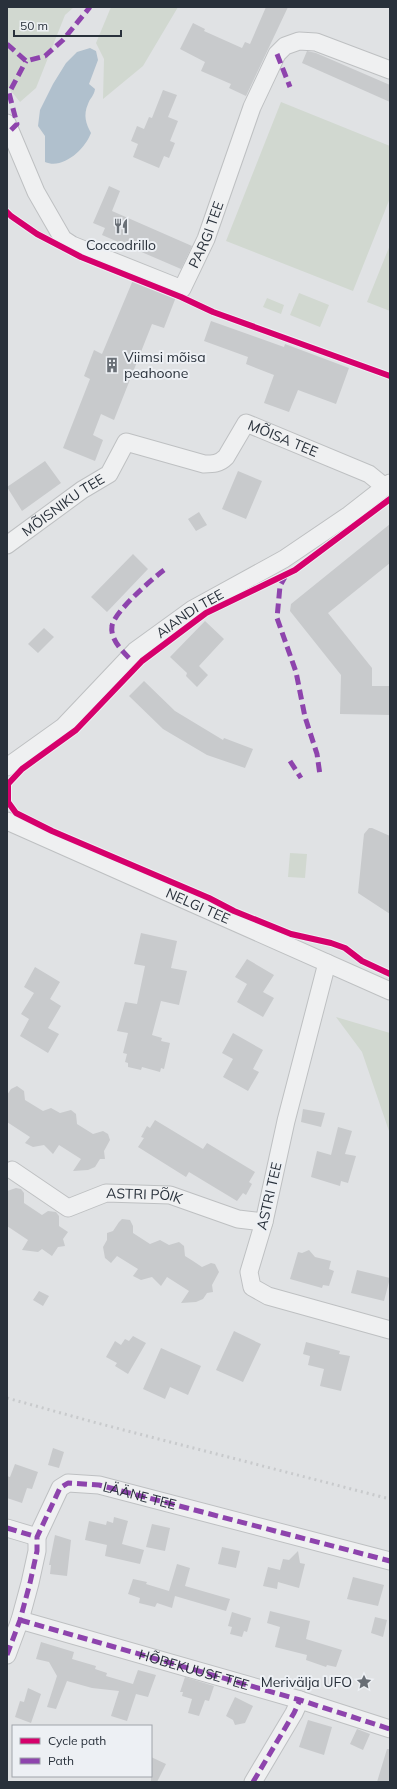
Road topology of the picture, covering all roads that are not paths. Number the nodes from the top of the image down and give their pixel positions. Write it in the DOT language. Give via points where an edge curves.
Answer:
graph roads {
  1 [pos="390,70"];
  2 [pos="7,123"];
  3 [pos="126,442"];
  4 [pos="388,485"];
  5 [pos="7,545"];
  6 [pos="7,767"];
  7 [pos="7,821"];
  8 [pos="327,963"];
  9 [pos="390,991"];
  10 [pos="12,1170"];
  11 [pos="264,1222"];
  12 [pos="390,1330"];
  13 [pos="7,1528"];
  14 [pos="37,1537"];
  15 [pos="390,1561"];
  16 [pos="20,1620"];
  17 [pos="7,1655"];
  18 [pos="300,1700"];
  19 [pos="390,1729"];
  20 [pos="253,1782"];
  1 -- 2 [label="street, PARGI TEE" via="316,42 299,41 285,46 277,54 252,108 206,239 182,289 72,245 63,239 36,192"];
  3 -- 4 [label="street, MÕISA TEE" via="204,464 214,464 226,457 246,423 369,474"];
  3 -- 5 [label="street, MÕISNIKU TEE" via="109,474 82,490"];
  4 -- 6 [label="street, AIANDI TEE" via="284,559 193,609 135,651 63,727"];
  7 -- 8 [label="street, NELGI TEE"];
  8 -- 9 [label="street, NELGI TEE"];
  8 -- 11 [label="street, ASTRI TEE" via="286,1121"];
  10 -- 11 [label="street, ASTRI PÕIK" via="68,1208 106,1193 170,1195 238,1219"];
  11 -- 12 [label="street, ASTRI TEE" via="249,1272 252,1287 268,1296"];
  13 -- 14 [label="street"];
  14 -- 15 [label="street, LÄÄNE TEE" via="60,1488 68,1483 99,1485"];
  14 -- 16 [label="street, LÄÄNE TEE" via="37,1551"];
  16 -- 17 [label="street, LÄÄNE TEE"];
  16 -- 18 [label="street, HÕBEKUUSE TEE"];
  18 -- 19 [label="street, HÕBEKUUSE TEE"];
  18 -- 20 [label="street"];
}
